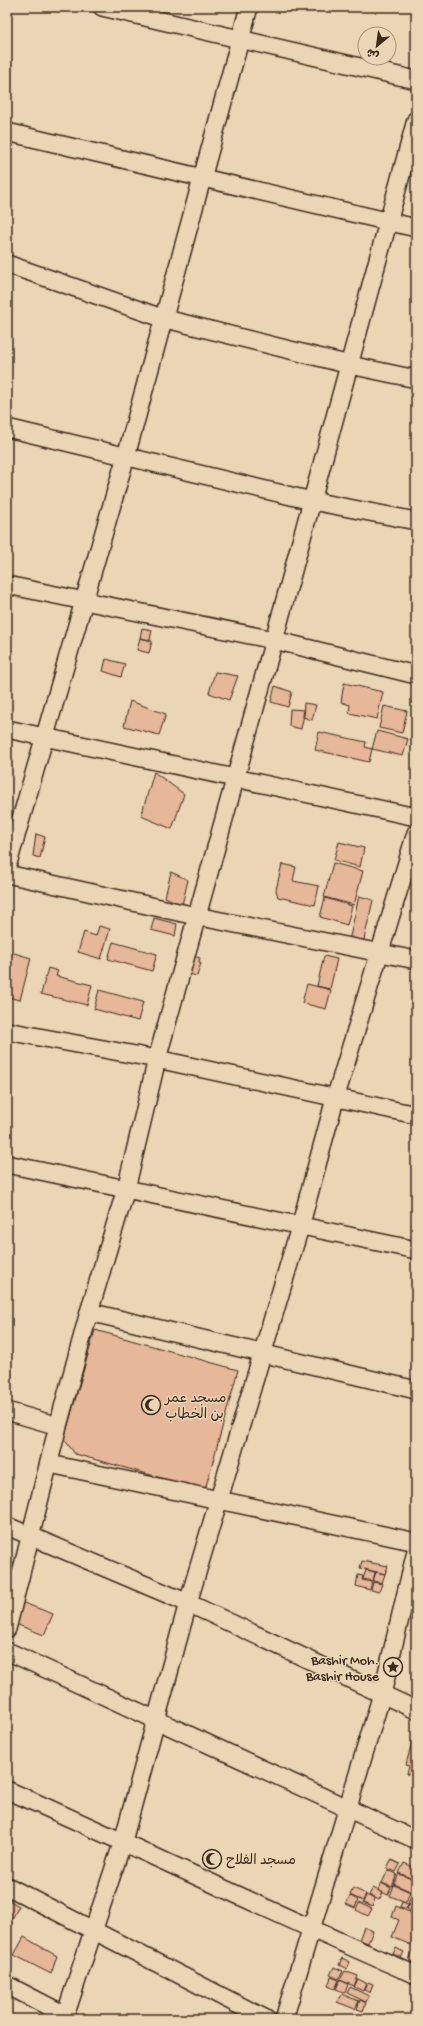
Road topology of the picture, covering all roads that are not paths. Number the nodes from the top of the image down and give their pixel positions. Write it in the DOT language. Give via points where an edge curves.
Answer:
graph roads {
  1 [pos="102,7"];
  2 [pos="249,7"];
  3 [pos="241,39"];
  4 [pos="416,80"];
  5 [pos="416,120"];
  6 [pos="7,132"];
  7 [pos="203,178"];
  8 [pos="390,221"];
  9 [pos="416,228"];
  10 [pos="7,264"];
  11 [pos="162,318"];
  12 [pos="350,365"];
  13 [pos="416,379"];
  14 [pos="7,428"];
  15 [pos="126,456"];
  16 [pos="312,501"];
  17 [pos="416,521"];
  18 [pos="7,585"];
  19 [pos="84,602"];
  20 [pos="274,640"];
  21 [pos="416,675"];
  22 [pos="7,729"];
  23 [pos="43,737"];
  24 [pos="235,778"];
  25 [pos="416,817"];
  26 [pos="416,833"];
  27 [pos="7,867"];
  28 [pos="7,874"];
  29 [pos="196,916"];
  30 [pos="379,953"];
  31 [pos="416,960"];
  32 [pos="7,1031"];
  33 [pos="157,1059"];
  34 [pos="335,1098"];
  35 [pos="416,1115"];
  36 [pos="7,1164"];
  37 [pos="126,1189"];
  38 [pos="300,1227"];
  39 [pos="416,1250"];
  40 [pos="89,1312"];
  41 [pos="262,1354"];
  42 [pos="416,1390"];
  43 [pos="7,1411"];
  44 [pos="58,1426"];
  45 [pos="50,1464"];
  46 [pos="219,1499"];
  47 [pos="7,1526"];
  48 [pos="30,1537"];
  49 [pos="416,1542"];
  50 [pos="416,1551"];
  51 [pos="188,1603"];
  52 [pos="7,1630"];
  53 [pos="7,1651"];
  54 [pos="382,1694"];
  55 [pos="416,1710"];
  56 [pos="155,1719"];
  57 [pos="7,1790"];
  58 [pos="348,1810"];
  59 [pos="416,1840"];
  60 [pos="123,1841"];
  61 [pos="7,1886"];
  62 [pos="312,1930"];
  63 [pos="92,1931"];
  64 [pos="416,1975"];
  65 [pos="7,1985"];
  66 [pos="65,2017"];
  67 [pos="266,2019"];
  68 [pos="284,2019"];
  1 -- 3 [label="street"];
  2 -- 3 [label="street"];
  3 -- 4 [label="street"];
  3 -- 7 [label="street"];
  5 -- 8 [label="street"];
  6 -- 7 [label="street"];
  7 -- 8 [label="street"];
  7 -- 11 [label="street"];
  8 -- 9 [label="street"];
  8 -- 12 [label="street"];
  10 -- 11 [label="street"];
  11 -- 12 [label="street"];
  11 -- 15 [label="street"];
  12 -- 13 [label="street"];
  12 -- 16 [label="street"];
  14 -- 15 [label="street"];
  15 -- 16 [label="street"];
  15 -- 19 [label="street"];
  16 -- 17 [label="street"];
  16 -- 20 [label="street"];
  18 -- 19 [label="street"];
  19 -- 20 [label="street"];
  19 -- 23 [label="street"];
  20 -- 21 [label="street"];
  20 -- 24 [label="street"];
  22 -- 23 [label="street"];
  23 -- 24 [label="street"];
  23 -- 27 [label="street"];
  24 -- 25 [label="street"];
  24 -- 29 [label="street"];
  26 -- 30 [label="street"];
  28 -- 29 [label="street"];
  29 -- 30 [label="street"];
  29 -- 33 [label="street"];
  30 -- 31 [label="street"];
  30 -- 34 [label="street"];
  32 -- 33 [label="street"];
  33 -- 34 [label="street"];
  33 -- 37 [label="street"];
  34 -- 35 [label="street"];
  34 -- 38 [label="street"];
  36 -- 37 [label="street"];
  37 -- 38 [label="street"];
  37 -- 40 [label="street"];
  38 -- 39 [label="street"];
  38 -- 41 [label="street"];
  40 -- 41 [label="street"];
  40 -- 44 [label="street"];
  41 -- 42 [label="street"];
  41 -- 46 [label="street"];
  43 -- 44 [label="street"];
  44 -- 45 [label="street"];
  45 -- 46 [label="street"];
  45 -- 48 [label="street"];
  46 -- 49 [label="street"];
  46 -- 51 [label="street"];
  47 -- 48 [label="street"];
  48 -- 51 [label="street"];
  48 -- 52 [label="street"];
  50 -- 54 [label="street"];
  51 -- 54 [label="street"];
  51 -- 56 [label="street"];
  53 -- 56 [label="street"];
  54 -- 55 [label="street"];
  54 -- 58 [label="street"];
  56 -- 58 [label="street"];
  56 -- 60 [label="street"];
  57 -- 60 [label="street"];
  58 -- 59 [label="street"];
  58 -- 62 [label="street"];
  60 -- 62 [label="street"];
  60 -- 63 [label="street"];
  61 -- 63 [label="street"];
  62 -- 64 [label="street"];
  62 -- 68 [label="street"];
  63 -- 66 [label="street"];
  63 -- 67 [label="street"];
  65 -- 66 [label="street"];
}
